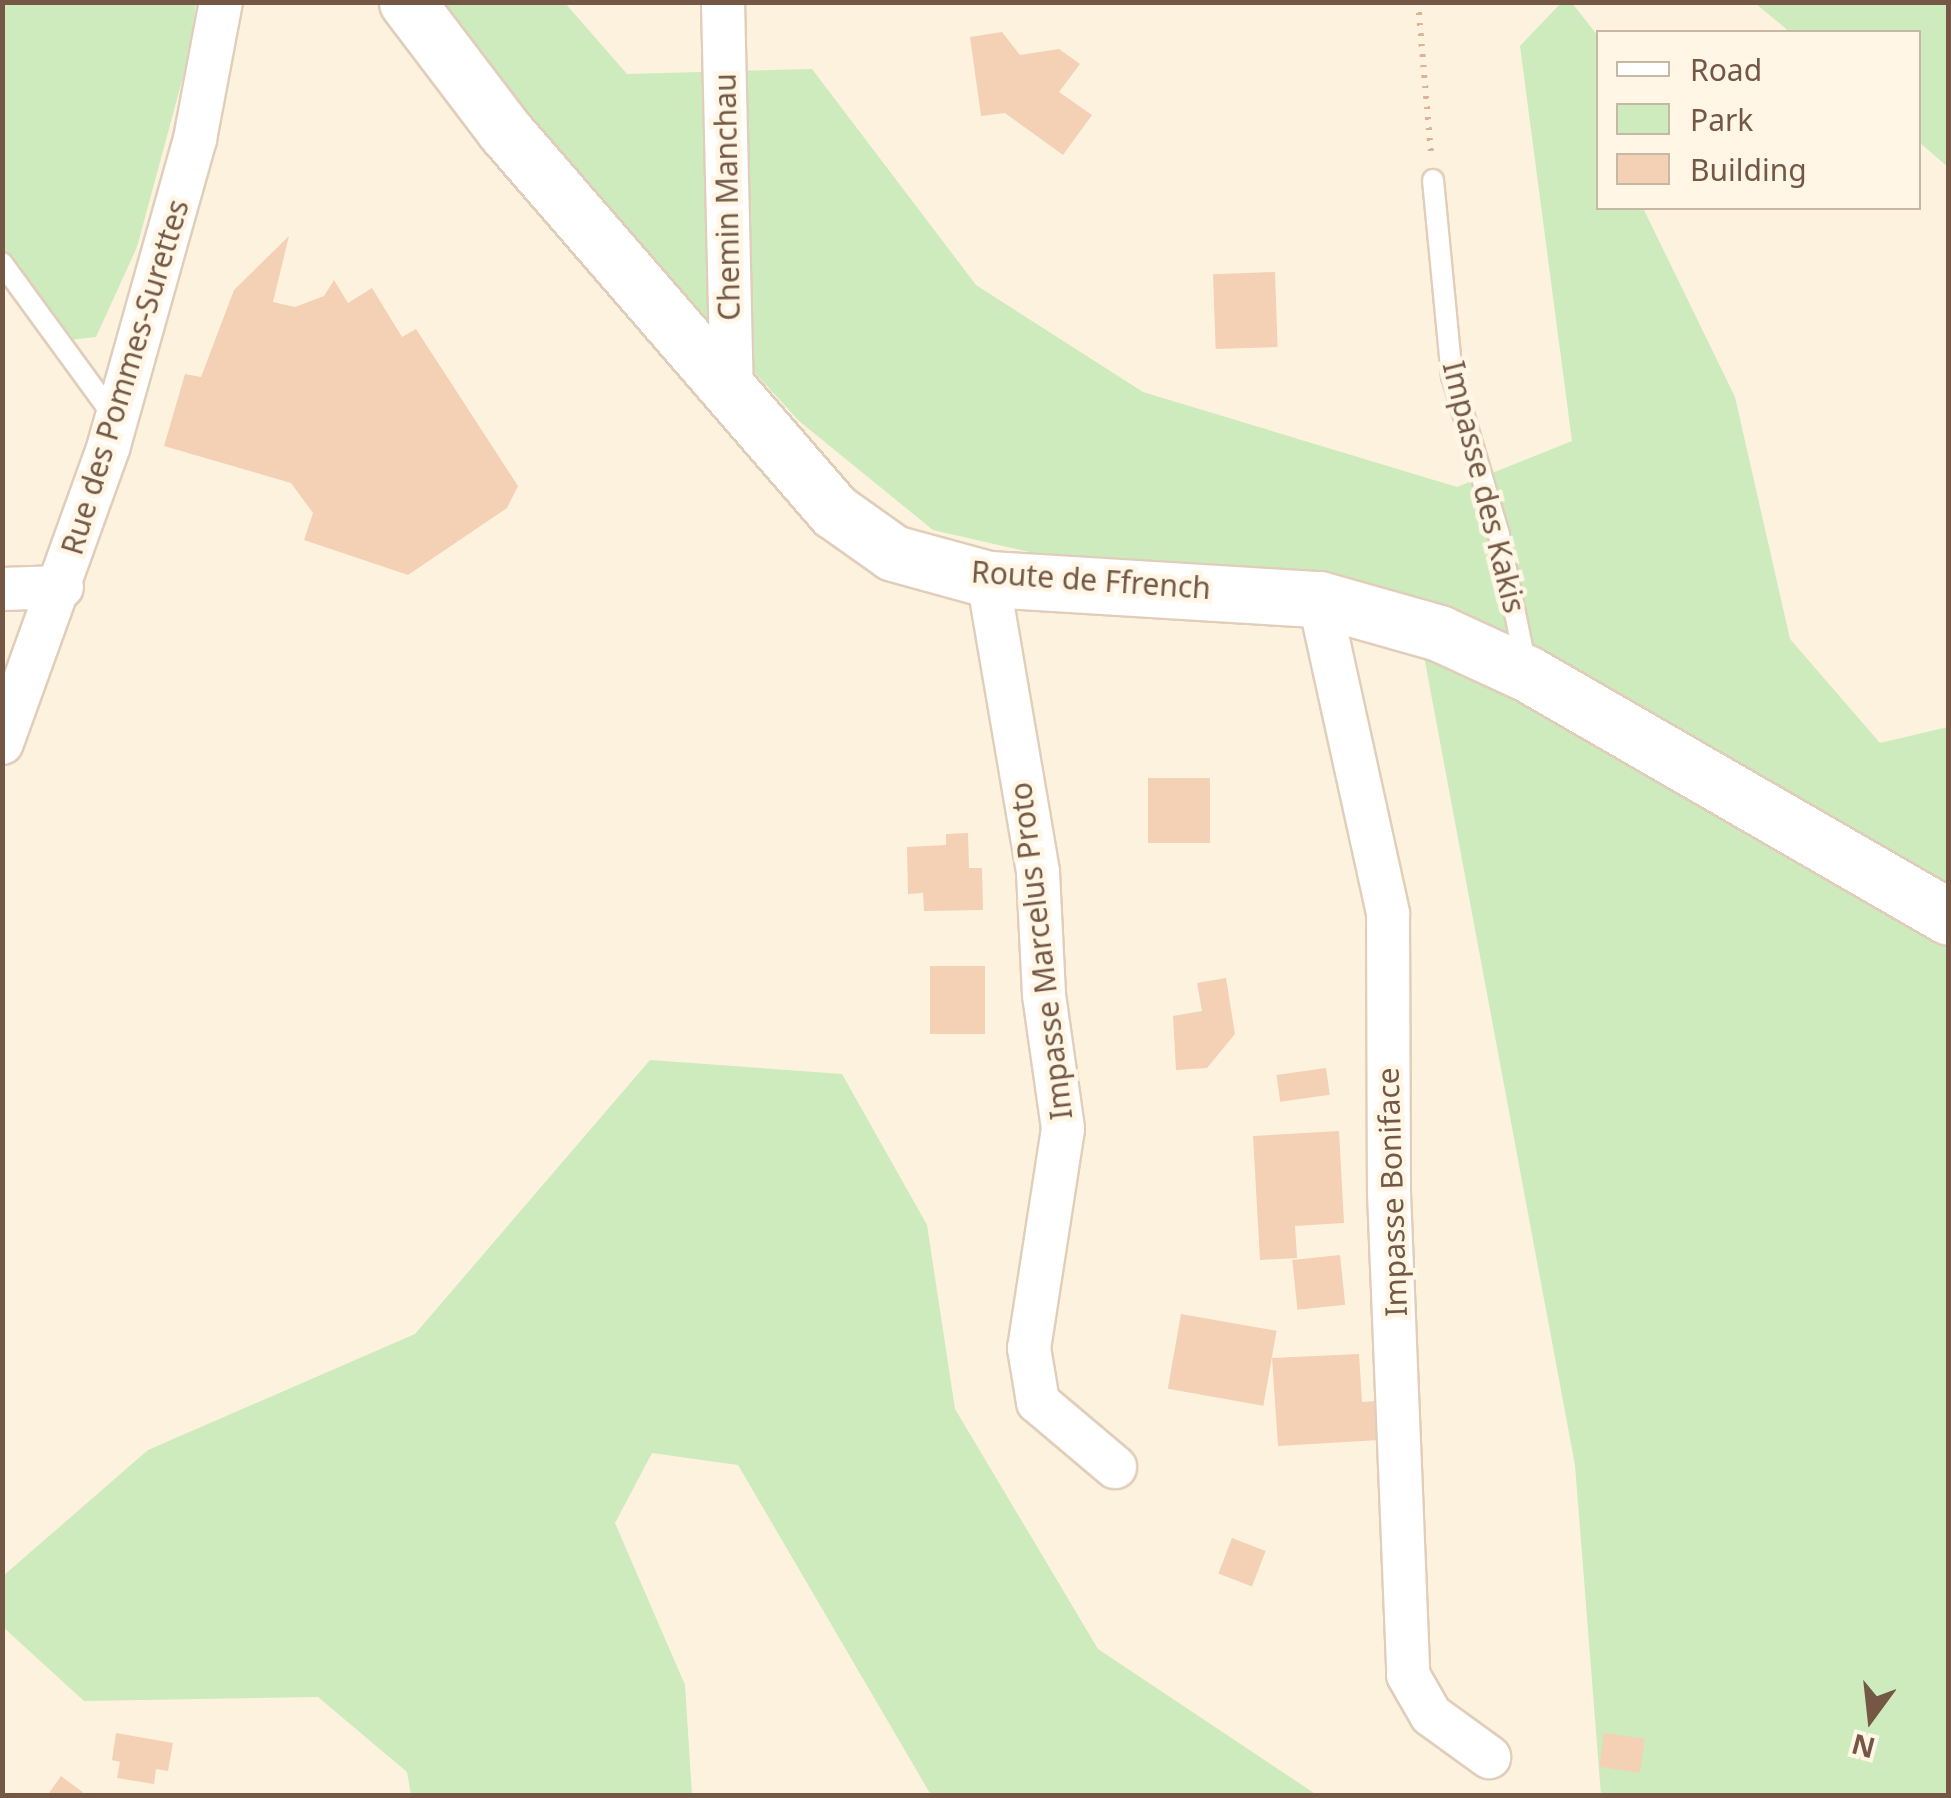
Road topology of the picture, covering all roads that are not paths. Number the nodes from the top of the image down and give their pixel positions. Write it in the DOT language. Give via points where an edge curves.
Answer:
graph roads {
  1 [pos="221,2"];
  2 [pos="407,2"];
  3 [pos="723,2"];
  4 [pos="1434,180"];
  5 [pos="2,263"];
  6 [pos="732,392"];
  7 [pos="116,420"];
  8 [pos="988,579"];
  9 [pos="62,587"];
  10 [pos="2,589"];
  11 [pos="1319,599"];
  12 [pos="1528,674"];
  13 [pos="2,743"];
  14 [pos="1948,916"];
  15 [pos="1115,1467"];
  16 [pos="1488,1757"];
  1 -- 7 [label="street, Rue des Pommes-Surettes" via="195,138"];
  2 -- 6 [label="main road, Route de Ffrench" via="504,131"];
  3 -- 6 [label="street, Chemin Manchau"];
  4 -- 12 [label="lane, Impasse des Kakis" via="1452,376 1500,535"];
  5 -- 7 [label="lane"];
  6 -- 8 [label="main road, Route de Ffrench" via="834,511 893,552"];
  7 -- 9 [label="street, Rue des Pommes-Surettes"];
  8 -- 11 [label="main road, Route de Ffrench"];
  8 -- 15 [label="street, Impasse Marcelus Proto" via="1038,872 1044,996 1063,1129 1029,1348 1038,1402"];
  9 -- 10 [label="street"];
  9 -- 13 [label="street, Rue des Pommes-Surettes"];
  11 -- 12 [label="main road, Route de Ffrench" via="1439,633"];
  11 -- 16 [label="street, Impasse Boniface" via="1388,914 1388,1193 1408,1675 1431,1715"];
  12 -- 14 [label="main road, Route de Ffrench"];
}
